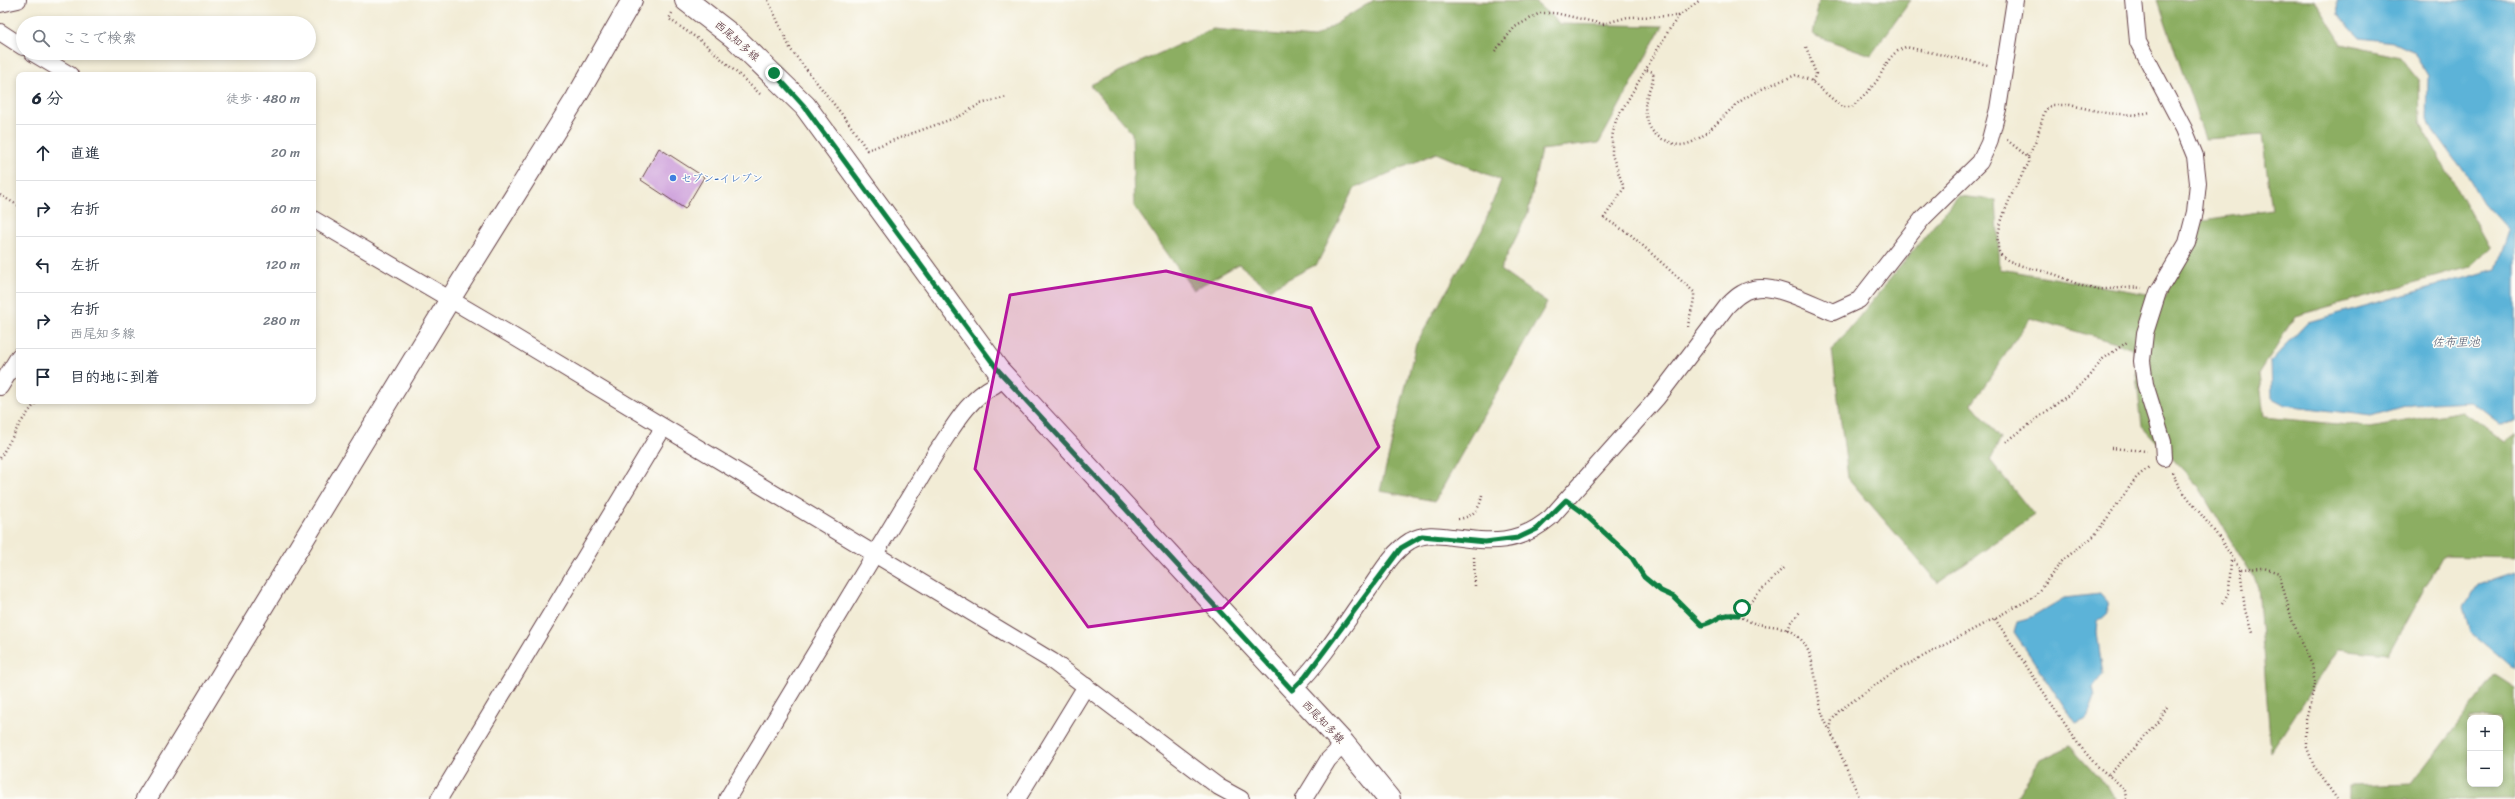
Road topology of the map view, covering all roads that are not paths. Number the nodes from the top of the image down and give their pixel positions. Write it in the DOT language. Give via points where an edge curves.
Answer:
graph roads {
  1 [pos="18,0"];
  2 [pos="632,0"];
  3 [pos="686,0"];
  4 [pos="2015,0"];
  5 [pos="2134,0"];
  6 [pos="0,4"];
  7 [pos="0,32"];
  8 [pos="16,42"];
  9 [pos="45,60"];
  10 [pos="65,72"];
  11 [pos="316,221"];
  12 [pos="449,300"];
  13 [pos="16,361"];
  14 [pos="998,370"];
  15 [pos="0,388"];
  16 [pos="663,428"];
  17 [pos="2164,456"];
  18 [pos="875,554"];
  19 [pos="1086,686"];
  20 [pos="1292,690"];
  21 [pos="1344,744"];
  22 [pos="146,799"];
  23 [pos="439,799"];
  24 [pos="727,799"];
  25 [pos="1017,799"];
  26 [pos="1241,799"];
  27 [pos="1304,799"];
  28 [pos="1389,799"];
  1 -- 6 [label="street"];
  2 -- 12 [label="street" via="576,98"];
  3 -- 14 [label="main road, 西尾知多線" via="735,38 774,73 804,106"];
  4 -- 20 [label="street" via="1991,136 1980,162 1923,218 1859,300 1833,312 1771,288 1753,288 1738,295 1657,398 1537,529 1518,538 1485,542 1437,535 1422,536 1401,548 1305,677"];
  5 -- 17 [label="street" via="2138,42 2184,129 2195,156 2198,183 2195,212 2187,243 2158,292 2145,333 2142,361 2144,384 2163,442"];
  7 -- 8 [label="street"];
  9 -- 10 [label="street"];
  11 -- 12 [label="street"];
  12 -- 16 [label="street"];
  12 -- 22 [label="street"];
  13 -- 15 [label="street"];
  14 -- 18 [label="street" via="995,385 982,392 962,413"];
  14 -- 20 [label="main road, 西尾知多線"];
  16 -- 18 [label="street"];
  16 -- 23 [label="street"];
  18 -- 19 [label="street" via="1052,661"];
  18 -- 24 [label="street"];
  19 -- 25 [label="street"];
  19 -- 26 [label="street" via="1219,787"];
  20 -- 21 [label="main road, 西尾知多線"];
  21 -- 27 [label="street" via="1328,760"];
  21 -- 28 [label="main road, 西尾知多線"];
}
